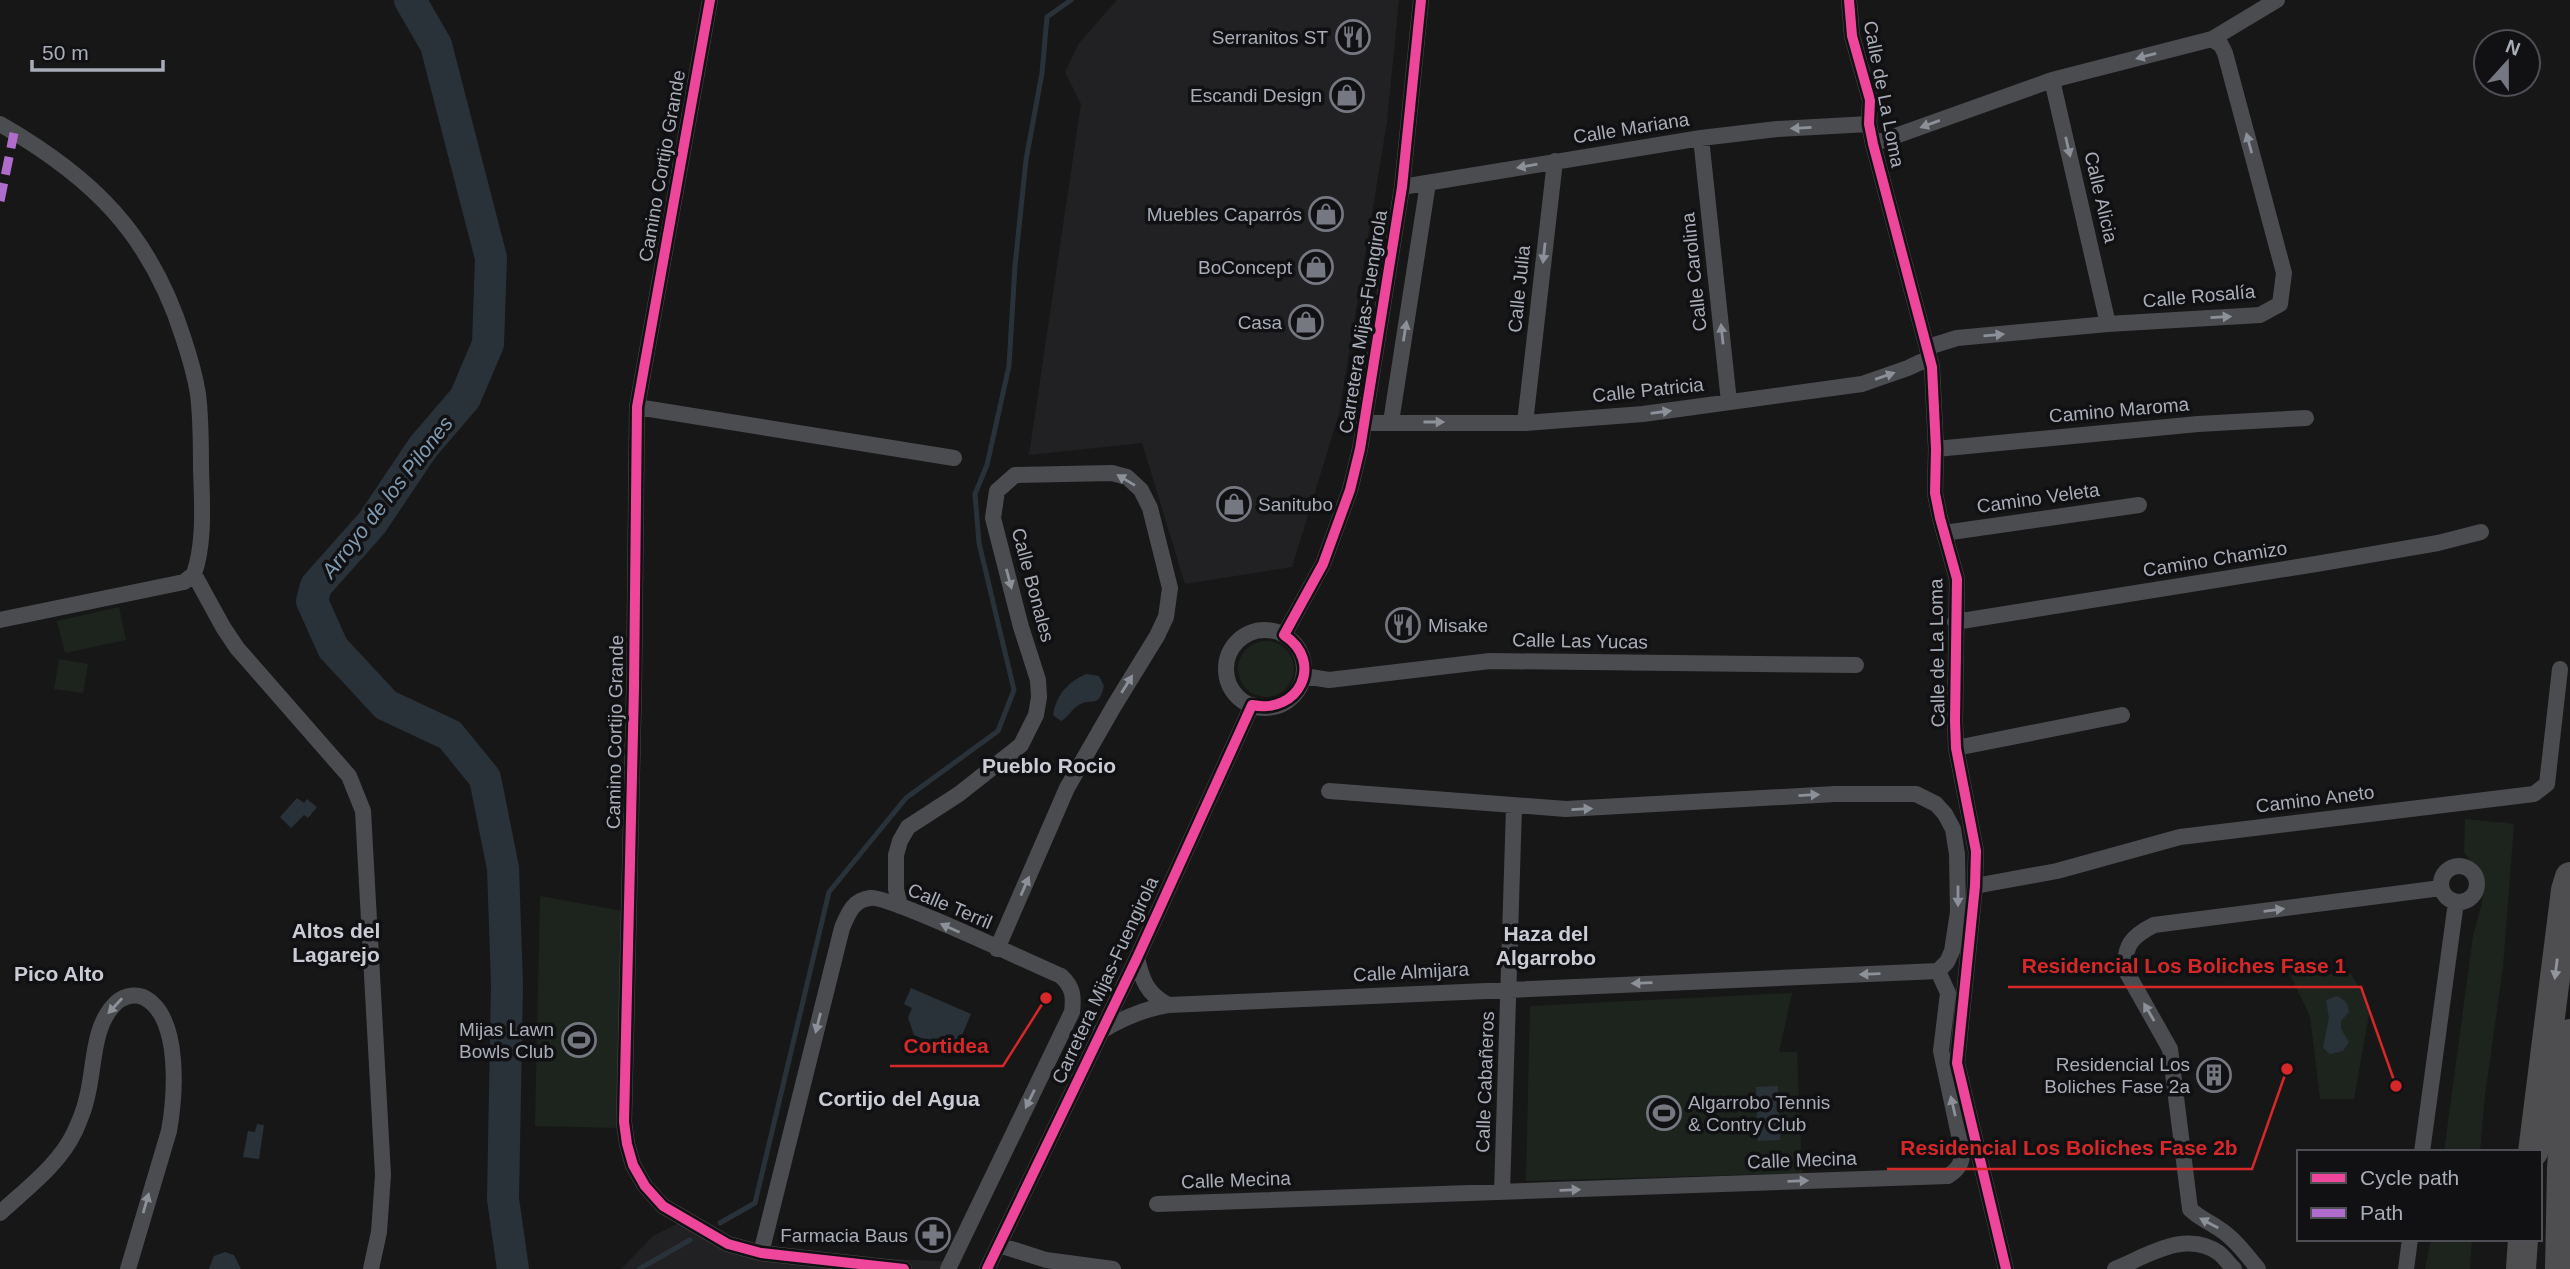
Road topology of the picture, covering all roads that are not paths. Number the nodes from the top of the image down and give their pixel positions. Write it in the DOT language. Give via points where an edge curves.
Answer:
graph roads {
  1 [pos="710,0"];
  2 [pos="1421,0"];
  3 [pos="1849,0"];
  4 [pos="2277,0"];
  5 [pos="2212,39"];
  6 [pos="2052,80"];
  7 [pos="0,124"];
  8 [pos="1869,124"];
  9 [pos="1700,138"];
  10 [pos="1873,144"];
  11 [pos="1555,161"];
  12 [pos="1428,183"];
  13 [pos="1402,187"];
  14 [pos="2108,324"];
  15 [pos="1928,352"];
  16 [pos="1729,402"];
  17 [pos="637,407"];
  18 [pos="2306,418"];
  19 [pos="1391,422"];
  20 [pos="1525,422"];
  21 [pos="1366,423"];
  22 [pos="1936,449"];
  23 [pos="954,458"];
  24 [pos="2139,505"];
  25 [pos="2481,532"];
  26 [pos="1944,533"];
  27 [pos="194,574"];
  28 [pos="0,620"];
  29 [pos="1955,622"];
  30 [pos="1284,635"];
  31 [pos="1857,665"];
  32 [pos="2560,669"];
  33 [pos="1304,676"];
  34 [pos="1252,705"];
  35 [pos="2122,715"];
  36 [pos="1956,748"];
  37 [pos="1329,791"];
  38 [pos="1514,807"];
  39 [pos="2570,877"];
  40 [pos="1975,886"];
  41 [pos="2441,888"];
  42 [pos="2456,902"];
  43 [pos="900,906"];
  44 [pos="997,949"];
  45 [pos="1137,958"];
  46 [pos="1938,971"];
  47 [pos="1509,989"];
  48 [pos="1168,1004"];
  49 [pos="1101,1031"];
  50 [pos="2570,1034"];
  51 [pos="2422,1150"];
  52 [pos="2533,1150"];
  53 [pos="1502,1192"];
  54 [pos="1157,1204"];
  55 [pos="0,1213"];
  56 [pos="2409,1241"];
  57 [pos="2523,1241"];
  58 [pos="999,1245"];
  59 [pos="761,1253"];
  60 [pos="2402,1268"];
  61 [pos="128,1269"];
  62 [pos="371,1269"];
  63 [pos="904,1269"];
  64 [pos="948,1269"];
  65 [pos="988,1269"];
  66 [pos="1113,1269"];
  67 [pos="2006,1269"];
  68 [pos="2115,1269"];
  69 [pos="2234,1269"];
  70 [pos="2258,1269"];
  71 [pos="2521,1269"];
  72 [pos="2560,1269"];
  1 -- 17 [label="street, Camino Cortijo Grande"];
  2 -- 13 [label="street, Carretera Mijas-Fuengirola"];
  3 -- 8 [label="street, Calle de La Loma" via="1852,36 1870,100"];
  4 -- 5 [label="street"];
  5 -- 6 [label="street, one-way"];
  14 -- 5 [label="street, Calle Rosalía, one-way" via="2260,315 2280,304 2284,273 2225,53"];
  6 -- 10 [label="street, one-way"];
  6 -- 14 [label="street, Calle Alicia, one-way"];
  7 -- 27 [label="street" via="45,151 108,204 153,265 176,314 199,407 202,492 199,561"];
  8 -- 9 [label="street, Calle Mariana, one-way"];
  8 -- 10 [label="street, Calle de La Loma"];
  9 -- 11 [label="street, Calle Mariana"];
  16 -- 9 [label="street, Calle Carolina, one-way"];
  10 -- 15 [label="street, Calle de La Loma"];
  11 -- 12 [label="street, Calle Mariana, one-way"];
  11 -- 20 [label="street, Calle Julia, one-way"];
  12 -- 13 [label="street, Calle Mariana"];
  19 -- 12 [label="street, one-way"];
  13 -- 21 [label="street, Carretera Mijas-Fuengirola"];
  15 -- 14 [label="street, Calle Rosalía, one-way" via="1956,338"];
  16 -- 15 [label="street, Calle Patricia, one-way" via="1862,384 1908,368"];
  15 -- 22 [label="street, Calle de La Loma"];
  20 -- 16 [label="street, Calle Patricia, one-way" via="1643,414"];
  17 -- 23 [label="street"];
  17 -- 59 [label="street, Camino Cortijo Grande" via="627,1144 645,1186 663,1206 728,1244"];
  18 -- 22 [label="street, Camino Maroma"];
  19 -- 20 [label="street, Calle Patricia, one-way"];
  19 -- 21 [label="street, Calle Patricia"];
  21 -- 30 [label="street, Carretera Mijas-Fuengirola" via="1335,535"];
  22 -- 26 [label="street, Calle de La Loma" via="1935,493"];
  24 -- 26 [label="street, Camino Veleta"];
  25 -- 29 [label="street, Camino Chamizo" via="2438,543"];
  26 -- 29 [label="street, Calle de La Loma" via="1957,579"];
  27 -- 28 [label="street" via="184,582"];
  27 -- 62 [label="street" via="237,648 349,776 363,811 383,1175"];
  29 -- 36 [label="street, Calle de La Loma"];
  30 -- 33 [label="street" via="1300,650"];
  30 -- 34 [label="street" via="1253,631 1230,652 1229,684"];
  31 -- 33 [label="street, Calle Las Yucas" via="1490,661 1329,680"];
  32 -- 40 [label="street, Camino Aneto" via="2547,784 2534,794 2180,837 2057,871"];
  33 -- 34 [label="street" via="1285,703"];
  34 -- 45 [label="street, Carretera Mijas-Fuengirola"];
  35 -- 36 [label="street"];
  36 -- 40 [label="street, Calle de La Loma" via="1976,851"];
  37 -- 38 [label="street"];
  38 -- 46 [label="street, one-way" via="1566,809 1916,793 1945,814 1957,854 1958,912 1952,951"];
  38 -- 47 [label="street, Calle Cabañeros"];
  39 -- 52 [label="highway, one-way"];
  40 -- 67 [label="street, Calle de La Loma" via="1956,1063"];
  41 -- 42 [label="street"];
  41 -- 42 [label="street" via="2445,872 2454,866 2474,874 2475,893 2469,900"];
  70 -- 41 [label="street, one-way" via="2219,1228 2190,1209 2170,1049 2126,971 2128,946 2138,933 2154,925"];
  42 -- 51 [label="street"];
  44 -- 43 [label="street, Calle Terril, one-way"];
  44 -- 43 [label="street, Calle Bonales, one-way" via="1067,788 1166,617 1170,588 1150,508 1127,477 1112,473 1015,475 997,491 993,518 1038,680 1036,715 1021,745 908,827 896,855"];
  43 -- 59 [label="street, Calle Terril, one-way" via="872,897 856,902 845,920"];
  44 -- 64 [label="street, Calle Terril, one-way" via="1061,976 1070,985 1072,1012"];
  45 -- 48 [label="street" via="1142,982 1155,998"];
  45 -- 49 [label="street, Carretera Mijas-Fuengirola"];
  46 -- 47 [label="street, Calle Almijara, one-way"];
  53 -- 46 [label="street, Calle Mecina, one-way" via="1948,1176 1963,1161 1941,1051 1948,993"];
  47 -- 48 [label="street, Calle Almijara"];
  47 -- 53 [label="street, Calle Cabañeros"];
  48 -- 49 [label="street, Calle Almijara" via="1144,1009"];
  49 -- 58 [label="street, Carretera Mijas-Fuengirola"];
  50 -- 72 [label="highway"];
  53 -- 54 [label="street, Calle Mecina"];
  61 -- 55 [label="street, one-way" via="169,1131 174,1084 166,1025 145,998 124,997 114,1004 95,1050 87,1100 75,1133 58,1158"];
  56 -- 60 [label="street"];
  57 -- 71 [label="highway"];
  58 -- 65 [label="street, Carretera Mijas-Fuengirola"];
  58 -- 66 [label="street" via="1046,1260"];
  59 -- 63 [label="street, Camino Cortijo Grande"];
  68 -- 69 [label="street" via="2179,1242 2197,1242 2218,1252"];
}
